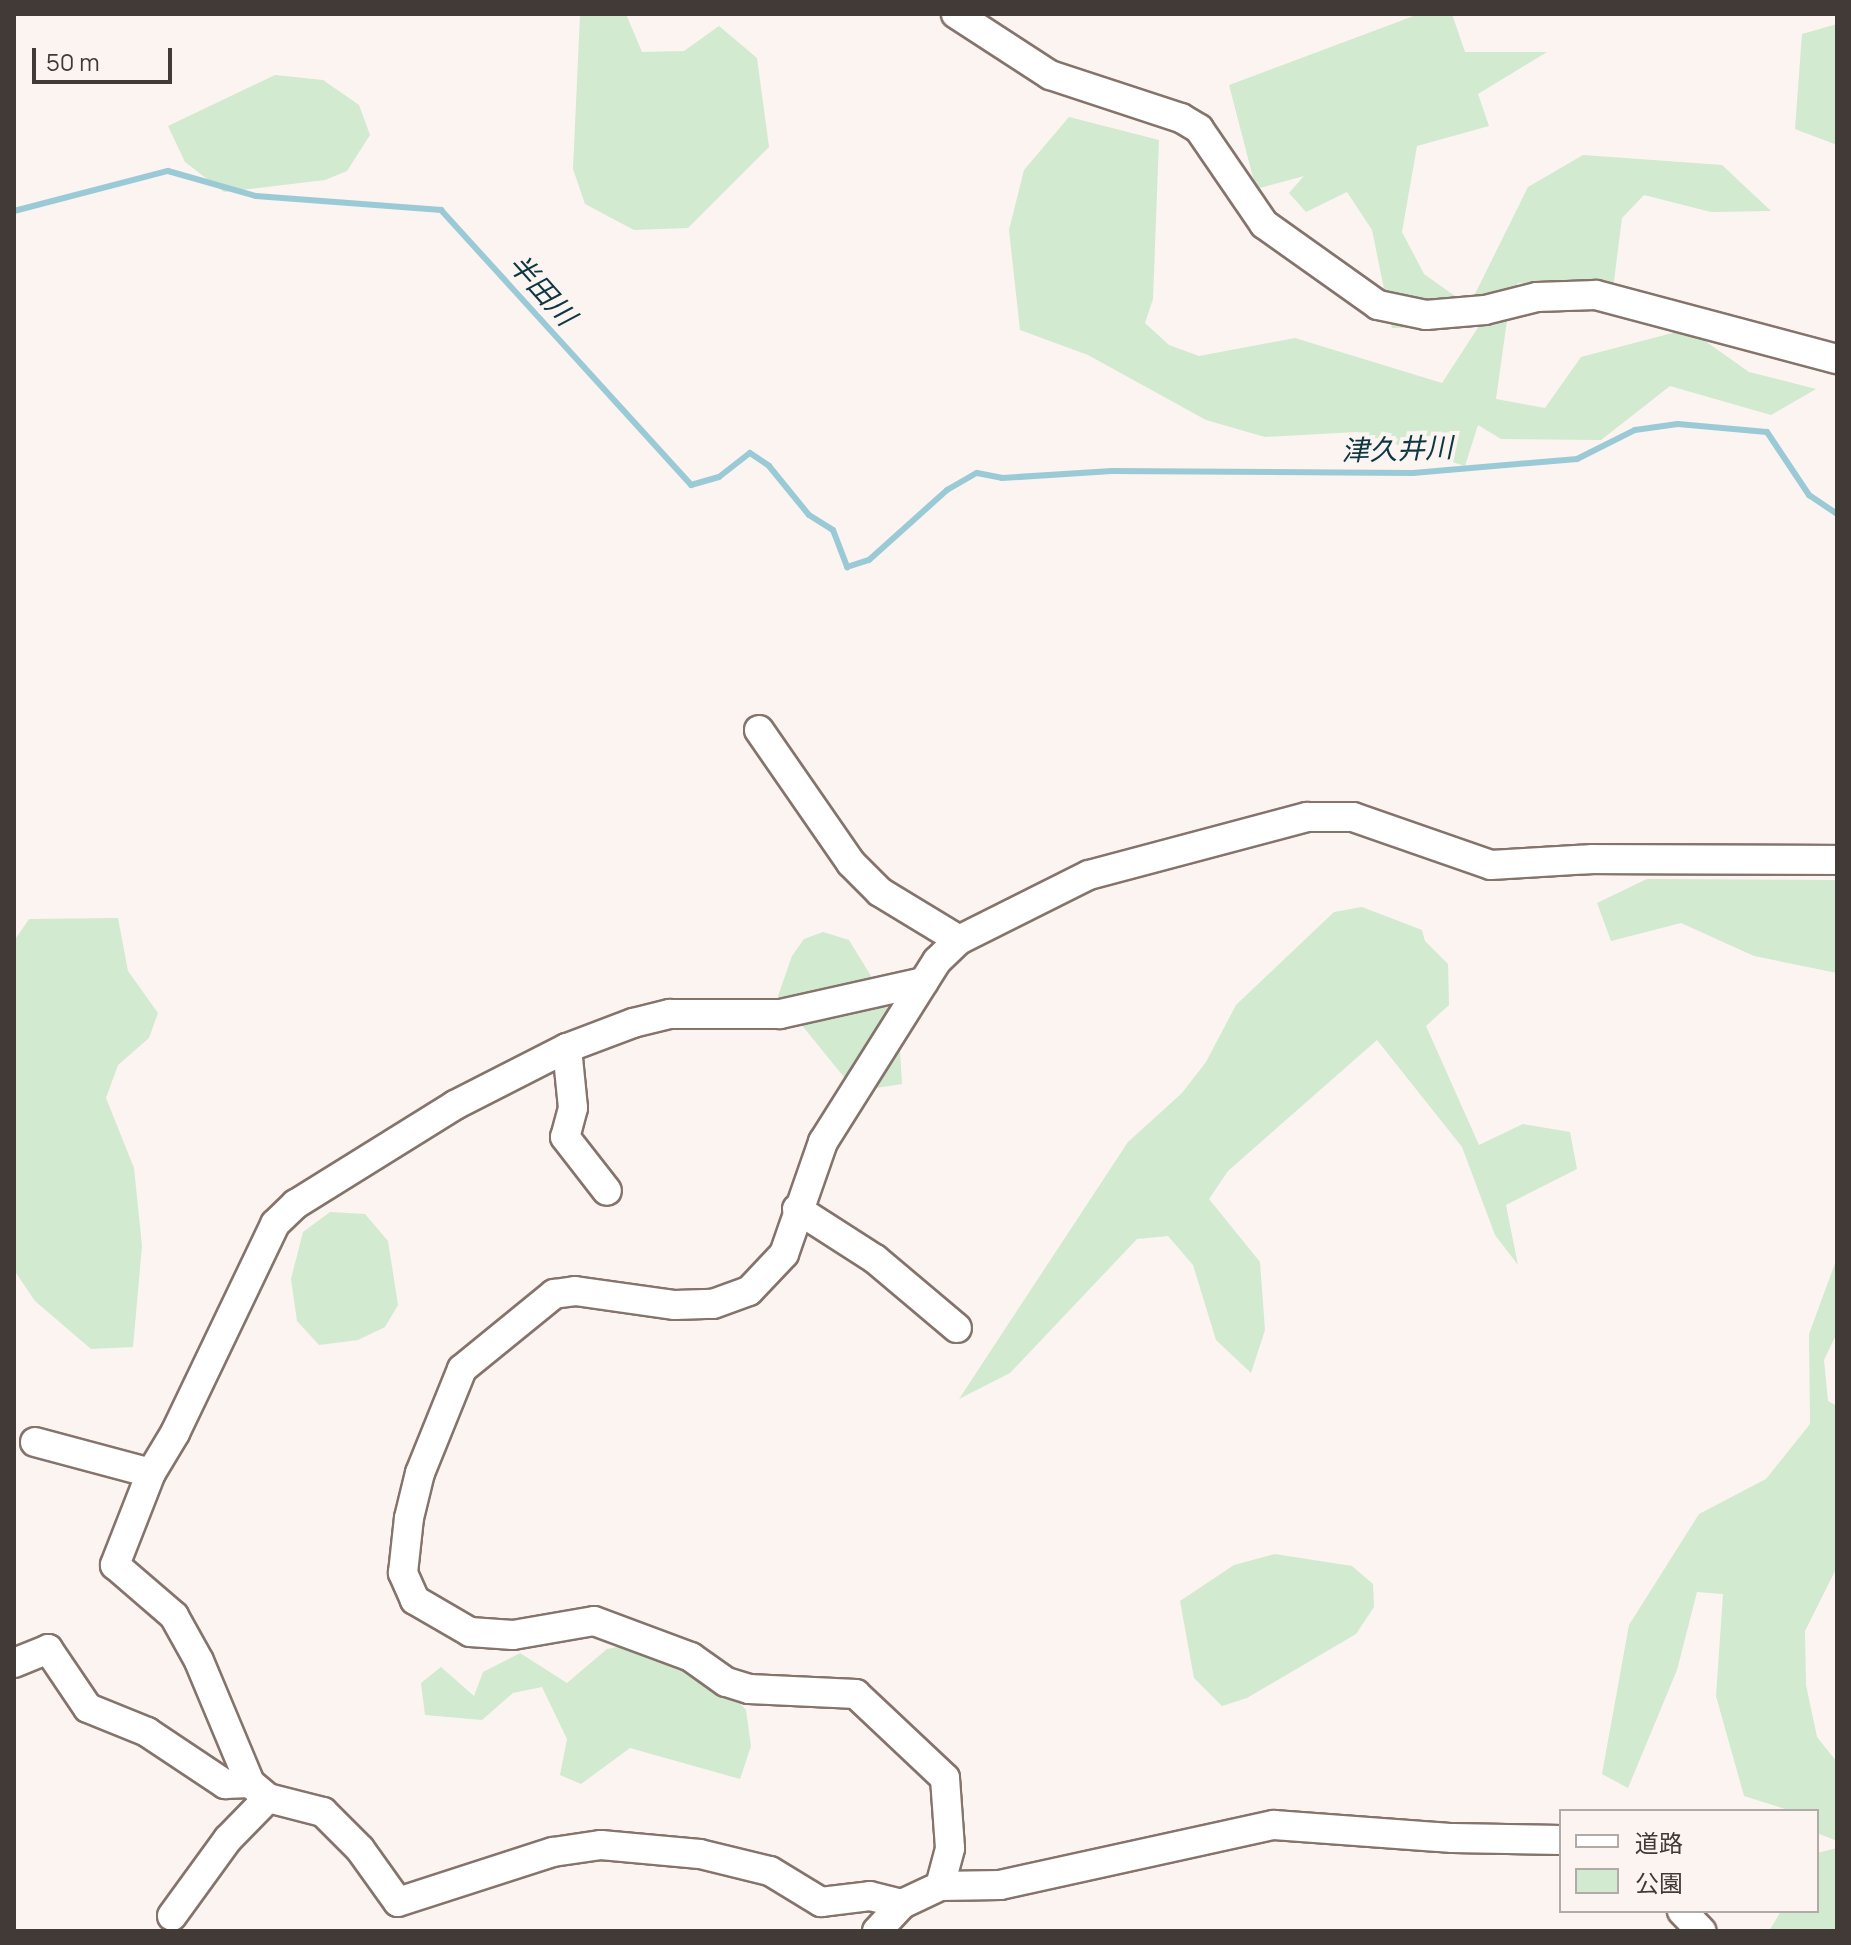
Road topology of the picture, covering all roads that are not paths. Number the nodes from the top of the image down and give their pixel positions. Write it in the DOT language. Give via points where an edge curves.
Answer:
graph roads {
  1 [pos="956,14"];
  2 [pos="1837,359"];
  3 [pos="759,730"];
  4 [pos="1837,860"];
  5 [pos="959,940"];
  6 [pos="923,982"];
  7 [pos="567,1048"];
  8 [pos="607,1191"];
  9 [pos="797,1209"];
  10 [pos="957,1328"];
  11 [pos="35,1442"];
  12 [pos="151,1473"];
  13 [pos="14,1663"];
  14 [pos="259,1790"];
  15 [pos="1559,1840"];
  16 [pos="940,1886"];
  17 [pos="902,1904"];
  18 [pos="1684,1913"];
  19 [pos="172,1916"];
  20 [pos="877,1931"];
  21 [pos="1701,1931"];
  1 -- 2 [label="street" via="1050,75 1181,118 1199,129 1264,224 1378,305 1426,315 1485,310 1537,297 1596,295"];
  3 -- 5 [label="street" via="851,863 913,915"];
  4 -- 5 [label="street" via="1593,859 1491,865 1353,817 1307,817 1089,875"];
  5 -- 6 [label="street"];
  6 -- 7 [label="street" via="780,1014 670,1014"];
  6 -- 9 [label="street" via="823,1142"];
  7 -- 8 [label="street" via="573,1108 565,1137"];
  7 -- 12 [label="street" via="404,1134 296,1204 275,1224"];
  9 -- 10 [label="street" via="875,1259"];
  9 -- 16 [label="street" via="784,1254 749,1291 713,1304 675,1305 575,1291 554,1294 462,1369 420,1473 404,1546 405,1585 415,1600 470,1632 513,1635 594,1621 678,1651 726,1682 749,1689 856,1694 945,1778 950,1848"];
  11 -- 12 [label="street"];
  12 -- 14 [label="street" via="115,1565 174,1616"];
  13 -- 14 [label="street" via="48,1649 88,1708 147,1732 225,1784"];
  14 -- 17 [label="street" via="323,1812 360,1849 398,1902 553,1852 601,1845 700,1854 770,1871 821,1902 870,1896"];
  14 -- 19 [label="street"];
  15 -- 16 [label="street" via="1274,1825 1000,1885"];
  16 -- 17 [label="street"];
  17 -- 20 [label="street"];
  18 -- 21 [label="street"];
}
